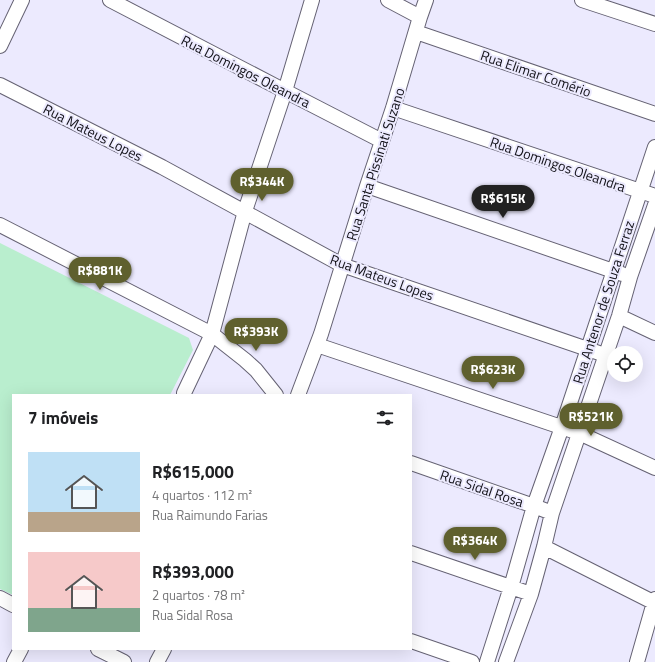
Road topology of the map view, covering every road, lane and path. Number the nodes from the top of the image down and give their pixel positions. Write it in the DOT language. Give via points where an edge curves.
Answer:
graph roads {
  1 [pos="22,0"];
  2 [pos="110,0"];
  3 [pos="312,0"];
  4 [pos="388,0"];
  5 [pos="426,0"];
  6 [pos="582,0"];
  7 [pos="420,17"];
  8 [pos="655,24"];
  9 [pos="416,32"];
  10 [pos="0,46"];
  11 [pos="0,84"];
  12 [pos="285,92"];
  13 [pos="393,108"];
  14 [pos="655,114"];
  15 [pos="382,141"];
  16 [pos="655,147"];
  17 [pos="367,186"];
  18 [pos="640,191"];
  19 [pos="655,196"];
  20 [pos="655,205"];
  21 [pos="244,211"];
  22 [pos="0,226"];
  23 [pos="342,265"];
  24 [pos="613,271"];
  25 [pos="630,277"];
  26 [pos="619,316"];
  27 [pos="655,333"];
  28 [pos="212,334"];
  29 [pos="317,345"];
  30 [pos="588,348"];
  31 [pos="605,355"];
  32 [pos="184,392"];
  33 [pos="275,394"];
  34 [pos="298,394"];
  35 [pos="562,427"];
  36 [pos="579,433"];
  37 [pos="412,464"];
  38 [pos="655,468"];
  39 [pos="534,506"];
  40 [pos="552,513"];
  41 [pos="544,547"];
  42 [pos="412,553"];
  43 [pos="511,587"];
  44 [pos="530,594"];
  45 [pos="0,598"];
  46 [pos="655,602"];
  47 [pos="12,604"];
  48 [pos="412,641"];
  49 [pos="20,650"];
  50 [pos="100,650"];
  51 [pos="163,650"];
  52 [pos="116,660"];
  53 [pos="14,662"];
  54 [pos="157,662"];
  55 [pos="472,662"];
  56 [pos="487,662"];
  57 [pos="506,662"];
  58 [pos="636,662"];
  1 -- 10 [label="street"];
  2 -- 12 [label="street, Rua Domingos Oleandra"];
  3 -- 12 [label="street"];
  4 -- 7 [label="street"];
  5 -- 7 [label="street, Rua Santa Pissinati Suzano"];
  6 -- 8 [label="street"];
  7 -- 9 [label="street, Rua Santa Pissinati Suzano"];
  9 -- 13 [label="street, Rua Santa Pissinati Suzano"];
  9 -- 14 [label="street, Rua Elimar Comério"];
  11 -- 21 [label="street, Rua Mateus Lopes"];
  12 -- 15 [label="street, Rua Domingos Oleandra"];
  12 -- 21 [label="street"];
  13 -- 15 [label="street, Rua Santa Pissinati Suzano"];
  13 -- 18 [label="street, Rua Domingos Oleandra"];
  15 -- 17 [label="street, Rua Santa Pissinati Suzano"];
  16 -- 18 [label="street, Rua Antenor de Souza Ferraz"];
  17 -- 23 [label="street, Rua Santa Pissinati Suzano"];
  17 -- 24 [label="street"];
  18 -- 19 [label="street, Rua Domingos Oleandra"];
  18 -- 24 [label="street, Rua Antenor de Souza Ferraz"];
  20 -- 25 [label="street, Rua Antenor de Souza Ferraz"];
  21 -- 23 [label="street, Rua Mateus Lopes"];
  21 -- 28 [label="street"];
  22 -- 28 [label="street"];
  23 -- 29 [label="street, Rua Santa Pissinati Suzano"];
  23 -- 30 [label="street, Rua Mateus Lopes"];
  24 -- 25 [label="street"];
  24 -- 30 [label="street, Rua Antenor de Souza Ferraz"];
  25 -- 26 [label="street, Rua Antenor de Souza Ferraz"];
  26 -- 27 [label="street"];
  26 -- 31 [label="street, Rua Antenor de Souza Ferraz"];
  28 -- 32 [label="street"];
  28 -- 33 [label="street" via="256,370"];
  29 -- 34 [label="street, Rua Santa Pissinati Suzano"];
  29 -- 35 [label="street"];
  30 -- 31 [label="street, Rua Mateus Lopes"];
  30 -- 35 [label="street, Rua Antenor de Souza Ferraz"];
  31 -- 36 [label="street, Rua Antenor de Souza Ferraz"];
  35 -- 36 [label="street"];
  35 -- 39 [label="street, Rua Antenor de Souza Ferraz"];
  36 -- 38 [label="street"];
  36 -- 40 [label="street, Rua Antenor de Souza Ferraz"];
  37 -- 39 [label="street, Rua Sidal Rosa"];
  39 -- 40 [label="street, Rua Sidal Rosa"];
  39 -- 43 [label="street, Rua Antenor de Souza Ferraz"];
  40 -- 41 [label="street, Rua Antenor de Souza Ferraz"];
  41 -- 44 [label="street, Rua Antenor de Souza Ferraz"];
  41 -- 46 [label="street"];
  42 -- 43 [label="street"];
  43 -- 44 [label="street"];
  43 -- 56 [label="street, Rua Antenor de Souza Ferraz"];
  44 -- 57 [label="street, Rua Antenor de Souza Ferraz"];
  45 -- 47 [label="street"];
  46 -- 58 [label="street"];
  48 -- 55 [label="street"];
  49 -- 53 [label="street"];
  50 -- 52 [label="street"];
  51 -- 54 [label="street"];
}
